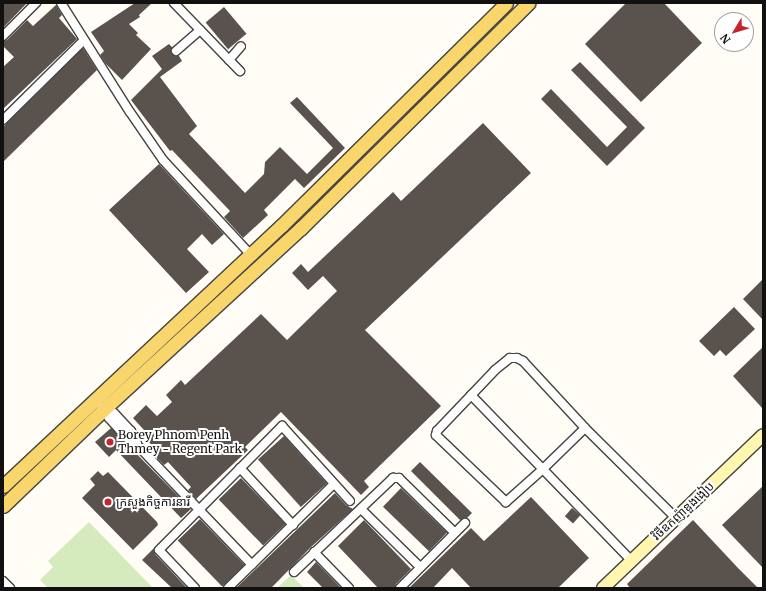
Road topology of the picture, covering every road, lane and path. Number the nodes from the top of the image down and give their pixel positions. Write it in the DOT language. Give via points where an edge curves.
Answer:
graph roads {
  1 [pos="36,3"];
  2 [pos="61,3"];
  3 [pos="174,3"];
  4 [pos="506,3"];
  5 [pos="528,3"];
  6 [pos="200,30"];
  7 [pos="3,36"];
  8 [pos="84,40"];
  9 [pos="242,46"];
  10 [pos="176,51"];
  11 [pos="229,60"];
  12 [pos="240,71"];
  13 [pos="3,120"];
  14 [pos="251,255"];
  15 [pos="471,395"];
  16 [pos="94,399"];
  17 [pos="104,409"];
  18 [pos="585,428"];
  19 [pos="763,435"];
  20 [pos="240,468"];
  21 [pos="544,469"];
  22 [pos="334,484"];
  23 [pos="3,486"];
  24 [pos="350,501"];
  25 [pos="3,506"];
  26 [pos="361,509"];
  27 [pos="199,510"];
  28 [pos="676,518"];
  29 [pos="465,523"];
  30 [pos="293,525"];
  31 [pos="455,533"];
  32 [pos="314,552"];
  33 [pos="631,560"];
  34 [pos="252,565"];
  35 [pos="420,567"];
  36 [pos="294,572"];
  37 [pos="3,580"];
  38 [pos="10,588"];
  39 [pos="194,588"];
  40 [pos="228,588"];
  41 [pos="349,588"];
  42 [pos="400,588"];
  43 [pos="603,588"];
  1 -- 7 [label="street"];
  2 -- 8 [label="street"];
  3 -- 6 [label="street"];
  4 -- 14 [label="main road"];
  5 -- 17 [label="main road" via="301,228"];
  6 -- 10 [label="street"];
  6 -- 11 [label="street"];
  8 -- 13 [label="street"];
  8 -- 14 [label="street" via="163,160"];
  9 -- 11 [label="street"];
  11 -- 12 [label="street"];
  14 -- 16 [label="main road"];
  15 -- 18 [label="street" via="494,370 510,358 517,358 523,361"];
  15 -- 21 [label="street"];
  15 -- 21 [label="street" via="437,430 439,438 506,502"];
  16 -- 17 [label="street"];
  16 -- 23 [label="main road"];
  17 -- 25 [label="main road"];
  17 -- 27 [label="street" via="125,436 139,447"];
  18 -- 21 [label="street"];
  18 -- 28 [label="street"];
  19 -- 28 [label="street, វិថីឧកញ៉ាឌួងងៀប"];
  20 -- 22 [label="street" via="282,426"];
  20 -- 27 [label="street"];
  20 -- 30 [label="street"];
  21 -- 33 [label="street"];
  22 -- 24 [label="street"];
  22 -- 30 [label="street"];
  26 -- 31 [label="street" via="393,478 399,478"];
  26 -- 32 [label="street"];
  26 -- 35 [label="street"];
  27 -- 34 [label="street"];
  27 -- 39 [label="street" via="159,550"];
  28 -- 33 [label="street, វិថីឧកញ៉ាឌួងងៀប"];
  29 -- 31 [label="street"];
  30 -- 34 [label="street"];
  31 -- 35 [label="street"];
  32 -- 36 [label="street"];
  32 -- 41 [label="street"];
  33 -- 43 [label="street, វិថីឧកញ៉ាឌួងងៀប"];
  34 -- 40 [label="street"];
  35 -- 42 [label="street"];
  37 -- 38 [label="street"];
}
